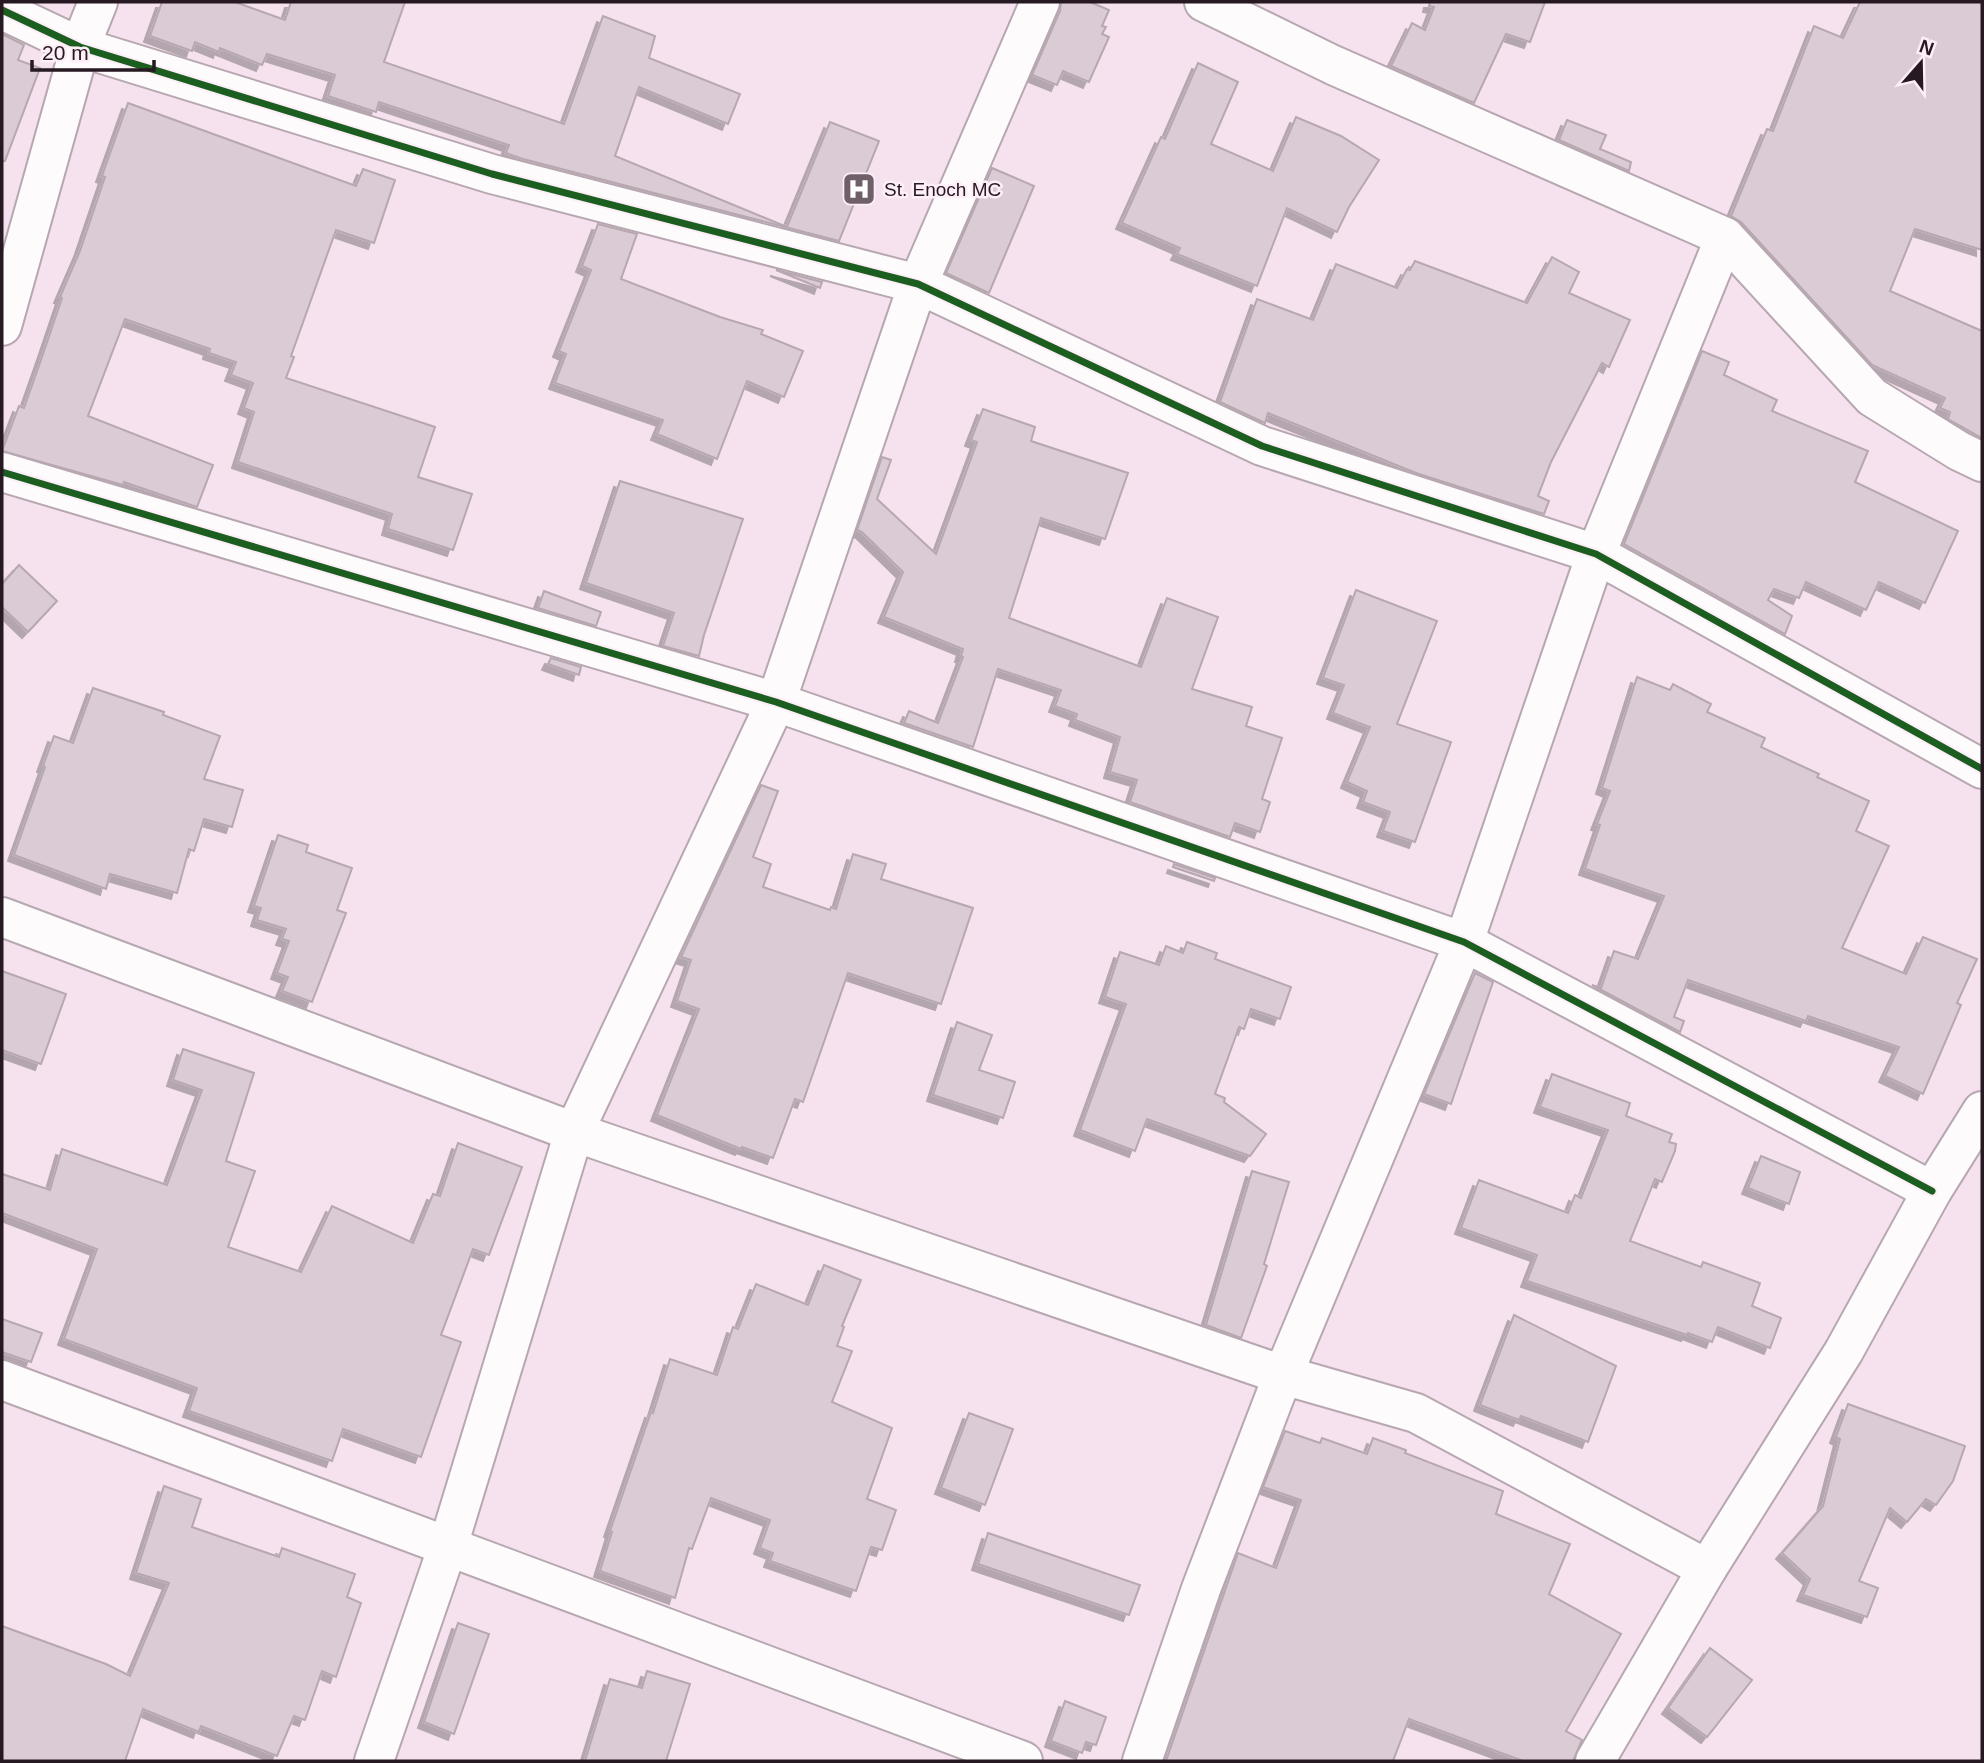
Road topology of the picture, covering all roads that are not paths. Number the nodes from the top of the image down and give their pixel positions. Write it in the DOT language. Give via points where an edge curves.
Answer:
graph roads {
  1 [pos="98,2"];
  2 [pos="1040,2"];
  3 [pos="1204,2"];
  4 [pos="2,10"];
  5 [pos="80,47"];
  6 [pos="1725,237"];
  7 [pos="918,284"];
  8 [pos="2,326"];
  9 [pos="1982,462"];
  10 [pos="2,472"];
  11 [pos="1596,554"];
  12 [pos="776,702"];
  13 [pos="1982,769"];
  14 [pos="2,916"];
  15 [pos="1464,942"];
  16 [pos="1982,1111"];
  17 [pos="574,1132"];
  18 [pos="1932,1191"];
  19 [pos="1283,1376"];
  20 [pos="2,1380"];
  21 [pos="448,1546"];
  22 [pos="1707,1569"];
  23 [pos="374,1761"];
  24 [pos="1023,1761"];
  25 [pos="1142,1761"];
  26 [pos="1595,1761"];
  1 -- 5 [label="street"];
  2 -- 7 [label="street"];
  3 -- 6 [label="street" via="1334,65"];
  4 -- 5 [label="street"];
  5 -- 7 [label="street" via="492,174"];
  5 -- 8 [label="street"];
  6 -- 9 [label="street" via="1872,397"];
  6 -- 11 [label="street"];
  7 -- 11 [label="street" via="1262,446"];
  7 -- 12 [label="street"];
  10 -- 12 [label="street"];
  11 -- 13 [label="street"];
  11 -- 15 [label="street"];
  12 -- 15 [label="street"];
  12 -- 17 [label="street"];
  14 -- 17 [label="street"];
  15 -- 18 [label="street"];
  15 -- 19 [label="street"];
  16 -- 18 [label="street"];
  17 -- 19 [label="street"];
  17 -- 21 [label="street"];
  18 -- 22 [label="street" via="1844,1351"];
  19 -- 22 [label="street" via="1416,1413"];
  19 -- 25 [label="street" via="1201,1589"];
  20 -- 21 [label="street"];
  21 -- 23 [label="street"];
  21 -- 24 [label="street"];
  22 -- 26 [label="street"];
}
